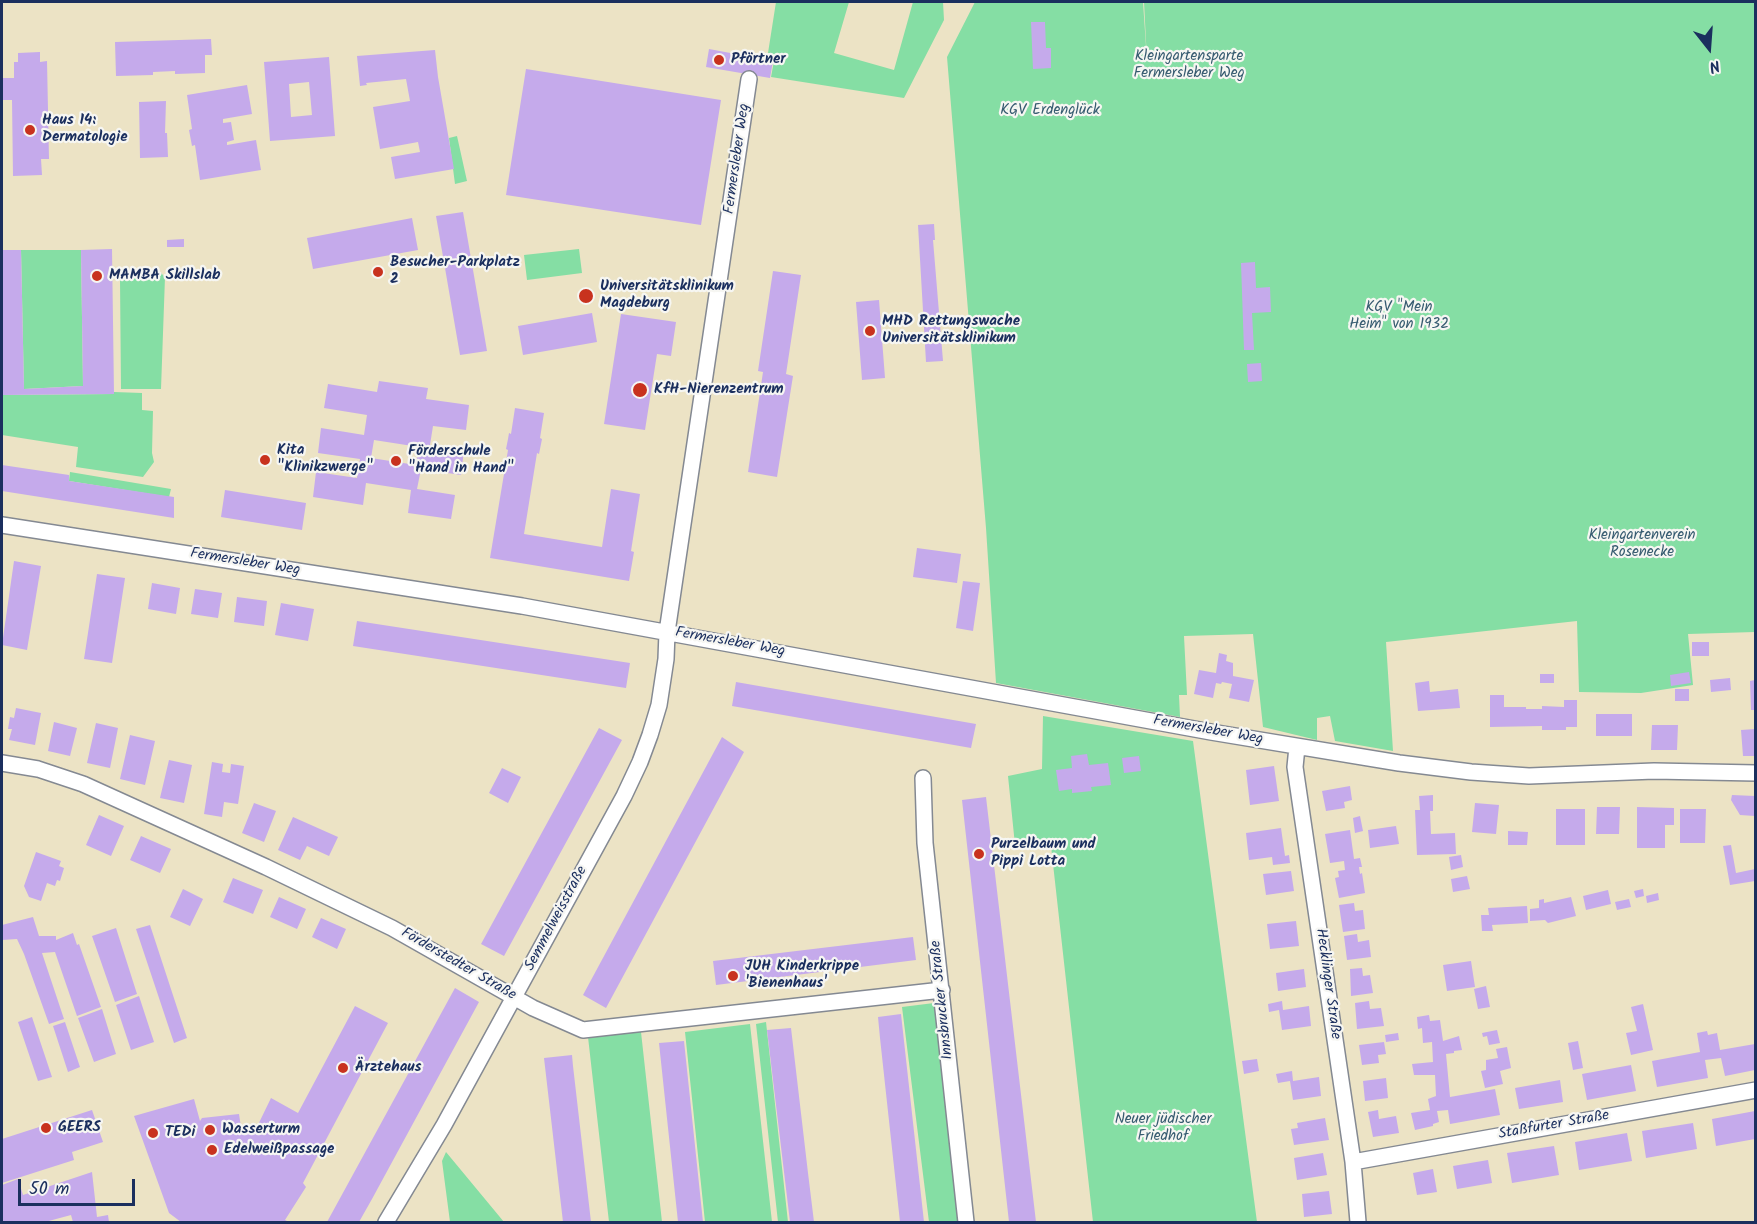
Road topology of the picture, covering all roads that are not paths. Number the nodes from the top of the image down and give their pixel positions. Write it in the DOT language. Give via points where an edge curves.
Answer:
graph roads {
  1 [pos="749,79"];
  2 [pos="2,525"];
  3 [pos="667,632"];
  4 [pos="1297,747"];
  5 [pos="2,763"];
  6 [pos="1755,773"];
  7 [pos="923,778"];
  8 [pos="942,990"];
  9 [pos="514,997"];
  10 [pos="1755,1090"];
  11 [pos="1353,1162"];
  12 [pos="386,1222"];
  13 [pos="966,1222"];
  14 [pos="1358,1222"];
  1 -- 3 [label="street, Fermersleber Weg"];
  2 -- 3 [label="street, Fermersleber Weg"];
  3 -- 4 [label="street, Fermersleber Weg"];
  3 -- 9 [label="street, Semmelweisstraße" via="658,705 644,753"];
  4 -- 6 [label="street, Fermersleber Weg" via="1492,774"];
  4 -- 11 [label="street, Hecklinger Straße" via="1295,767"];
  5 -- 9 [label="street, Förderstedter Straße" via="61,776 104,792 382,923"];
  7 -- 8 [label="street, Innsbrucker Straße" via="925,843"];
  8 -- 9 [label="street, Förderstedter Straße" via="583,1030"];
  8 -- 13 [label="street, Innsbrucker Straße"];
  9 -- 12 [label="street, Semmelweisstraße"];
  10 -- 11 [label="street, Staßfurter Straße"];
  11 -- 14 [label="street, Hecklinger Straße"];
}
